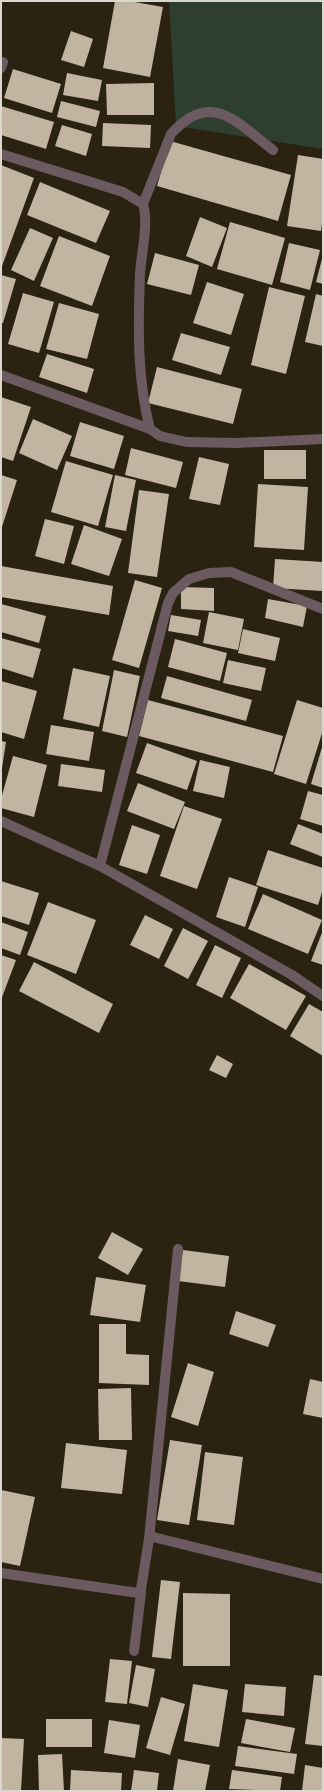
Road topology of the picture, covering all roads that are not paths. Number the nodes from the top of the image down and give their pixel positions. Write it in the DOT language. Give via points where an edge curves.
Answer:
graph roads {
  1 [pos="273,150"];
  2 [pos="1,154"];
  3 [pos="143,204"];
  4 [pos="1,374"];
  5 [pos="150,429"];
  6 [pos="323,439"];
  7 [pos="323,609"];
  8 [pos="1,821"];
  9 [pos="100,866"];
  10 [pos="323,996"];
  11 [pos="178,1249"];
  12 [pos="149,1539"];
  13 [pos="1,1574"];
  14 [pos="323,1579"];
  15 [pos="141,1592"];
  16 [pos="134,1651"];
  1 -- 3 [label="street" via="226,114 194,114 171,134"];
  2 -- 3 [label="street" via="123,192"];
  3 -- 5 [label="street" via="145,218 139,294 139,349 141,389"];
  4 -- 5 [label="street"];
  5 -- 6 [label="street" via="160,436 186,442 237,443"];
  7 -- 9 [label="street" via="231,572 193,577 173,593 168,602"];
  8 -- 9 [label="street"];
  9 -- 10 [label="street" via="292,975"];
  11 -- 12 [label="street"];
  12 -- 14 [label="street" via="155,1537"];
  12 -- 15 [label="street"];
  13 -- 15 [label="street" via="132,1594"];
  15 -- 16 [label="street"];
}
